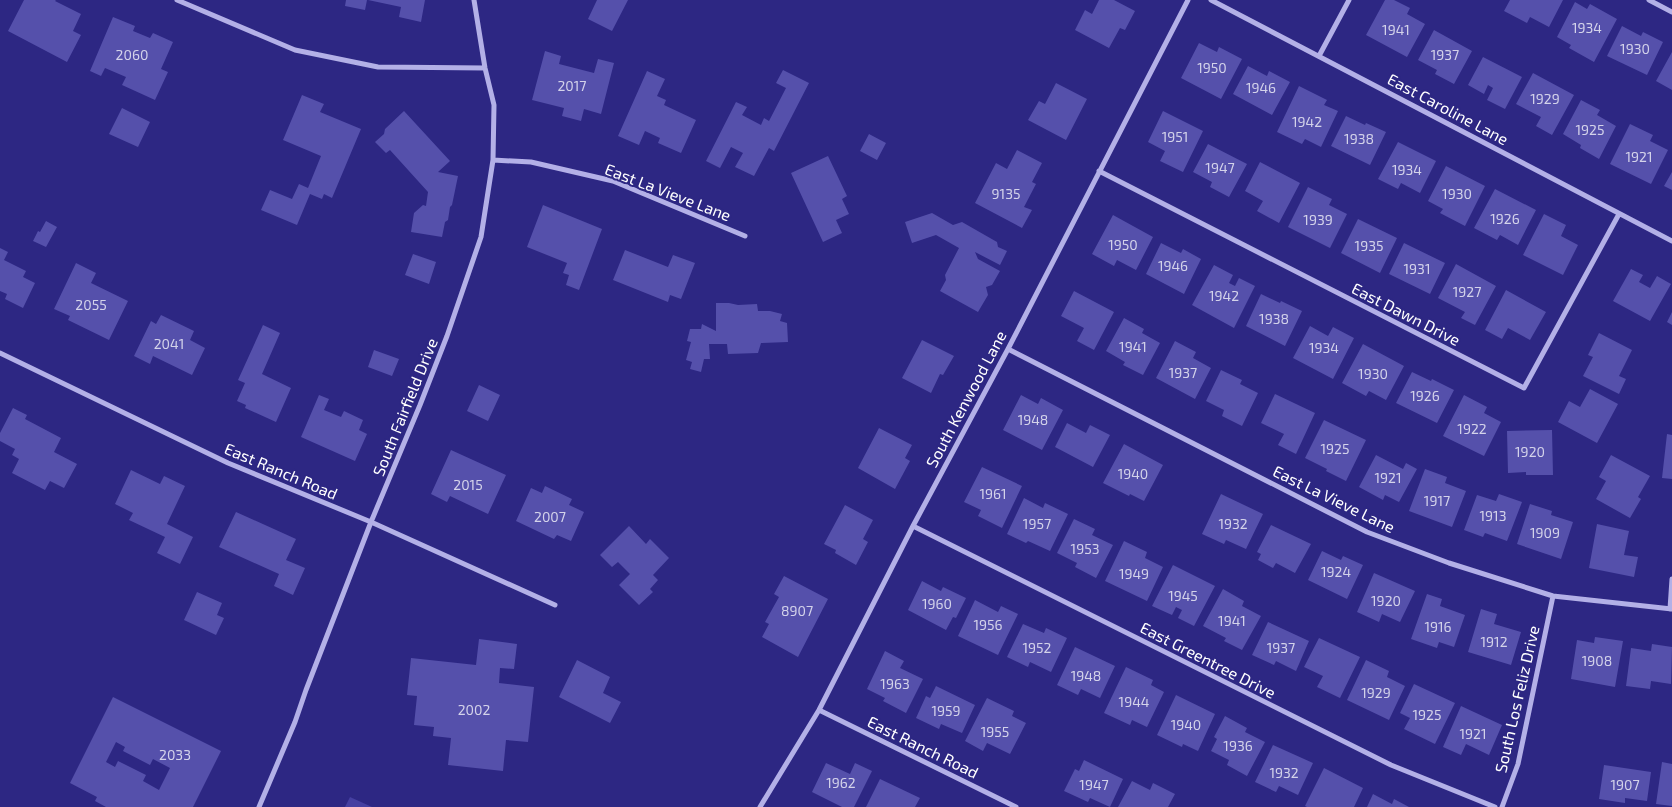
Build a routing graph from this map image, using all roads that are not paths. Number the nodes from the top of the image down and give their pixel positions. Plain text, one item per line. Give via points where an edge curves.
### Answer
1 (177, 0) edge
2 (474, 0) edge
3 (1188, 0) edge
4 (1211, 0) edge
5 (1349, 0) edge
6 (1649, 0) edge
7 (1672, 12) edge
8 (1320, 56) junction
9 (485, 68) junction
10 (493, 160) junction
11 (1098, 171) junction
12 (1619, 214) junction
13 (745, 236) dead end
14 (1672, 241) edge
15 (1008, 349) junction
16 (0, 353) edge
17 (371, 522) junction
18 (913, 526) junction
19 (1672, 579) edge
20 (1553, 596) junction
21 (555, 604) dead end
22 (1671, 609) edge
23 (819, 710) junction
24 (259, 807) edge
25 (760, 807) edge
26 (1016, 807) edge
27 (1495, 807) edge
28 (1502, 807) edge

1 - 9 street via 295,50 378,67
2 - 9 street, South Fairfield Drive
3 - 11 street, South Kenwood Lane
4 - 8 street, East Caroline Lane
5 - 8 street
6 - 7 street
8 - 12 street, East Caroline Lane
9 - 10 street, South Fairfield Drive via 494,105
10 - 13 street, East La Vieve Lane via 531,162 613,181
10 - 17 street, South Fairfield Drive via 481,237 455,316
11 - 12 street, East Dawn Drive via 1524,388
11 - 15 street, South Kenwood Lane
12 - 14 street, East Caroline Lane
15 - 18 street, South Kenwood Lane
15 - 20 street, East La Vieve Lane via 1368,532 1449,564
16 - 17 street, East Ranch Road via 228,463
17 - 21 street, East Ranch Road
17 - 24 street, South Fairfield Drive
18 - 23 street, South Kenwood Lane
18 - 27 street, East Greentree Drive via 1391,766
19 - 22 street, East La Vieve Lane
20 - 22 street, East La Vieve Lane
20 - 28 street, South Los Feliz Drive via 1518,764
23 - 25 street, South Kenwood Lane
23 - 26 street, East Ranch Road

